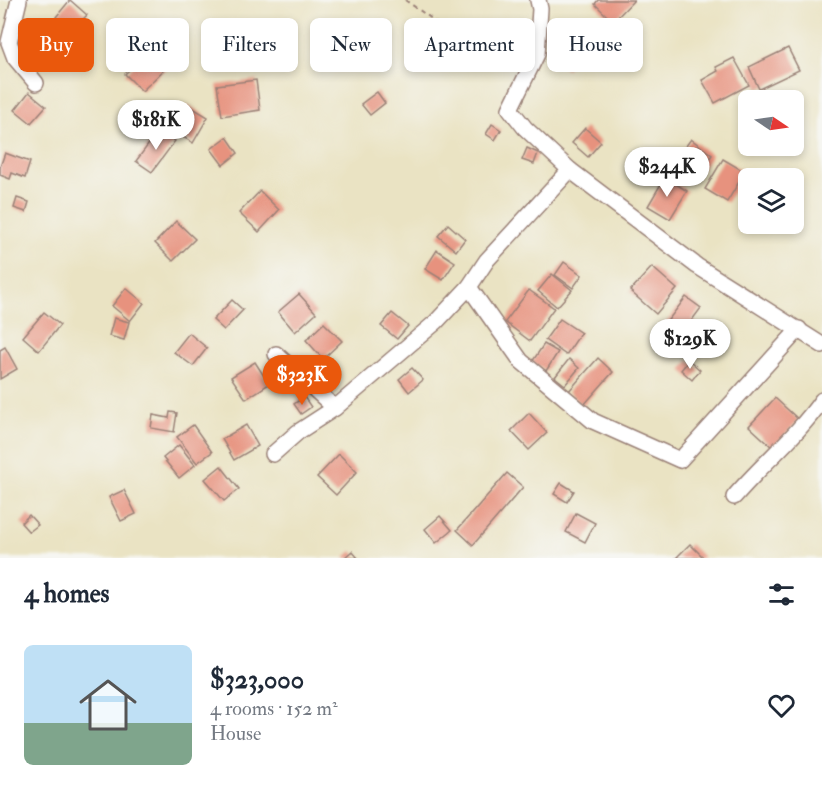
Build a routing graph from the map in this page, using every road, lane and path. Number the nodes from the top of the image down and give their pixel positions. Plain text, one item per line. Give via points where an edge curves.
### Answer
1 (19, 0) edge
2 (405, 0) edge
3 (538, 0) edge
4 (431, 18) edge
5 (36, 82) dead end
6 (570, 170) junction
7 (469, 287) junction
8 (799, 329) junction
9 (822, 345) edge
10 (276, 354) dead end
11 (822, 400) edge
12 (335, 408) junction
13 (273, 454) dead end
14 (734, 497) dead end

1 - 5 street via 9,42 15,58
2 - 4 path
3 - 6 street via 537,54 510,109
6 - 7 street via 487,260
6 - 8 street via 697,266
7 - 8 street via 521,361 593,421 680,460
7 - 12 street via 436,322
8 - 9 street
10 - 12 street
11 - 14 street
12 - 13 street

